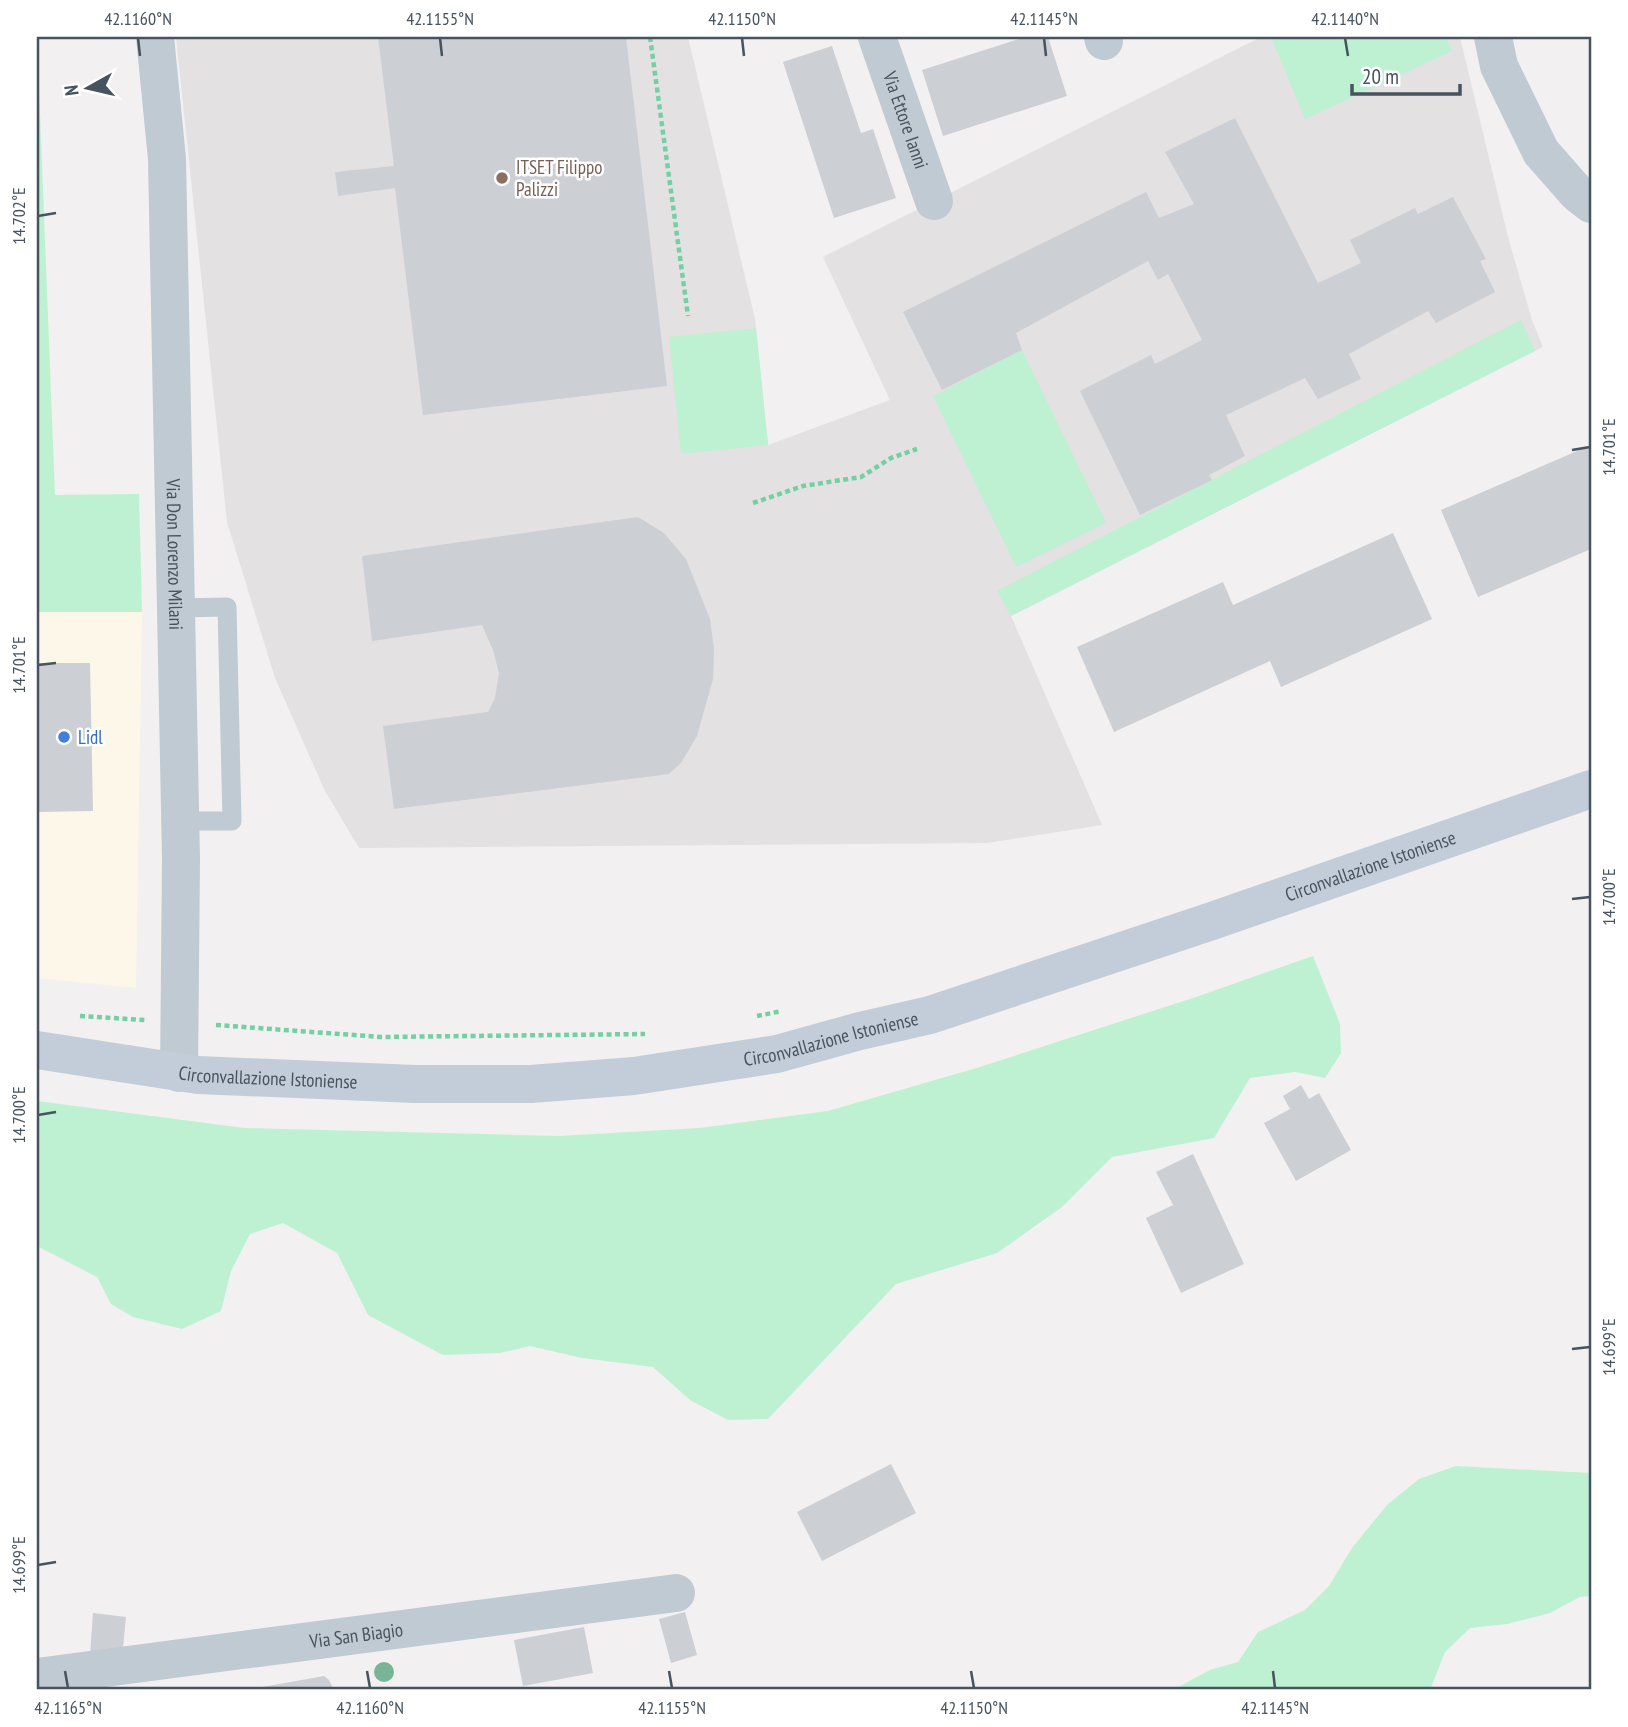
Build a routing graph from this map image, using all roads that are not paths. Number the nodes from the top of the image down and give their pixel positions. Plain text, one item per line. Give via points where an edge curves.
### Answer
1 (155, 37) edge
2 (877, 37) edge
3 (1493, 37) edge
4 (934, 201) dead end
5 (1591, 204) edge
6 (176, 608) junction
7 (1591, 789) edge
8 (180, 821) junction
9 (37, 1050) edge
10 (179, 1073) junction
11 (676, 1593) dead end
12 (37, 1677) edge

1 - 6 street, Via Don Lorenzo Milani via 167,159
2 - 4 street, Via Ettore Ianni
3 - 5 street via 1499,66 1541,152
6 - 8 street, Via Don Lorenzo Milani
6 - 8 lane via 227,607 232,821
7 - 10 main road, Circonvallazione Istoniense via 930,1015 777,1054 634,1076 531,1084 349,1083
8 - 10 street, Via Don Lorenzo Milani
9 - 10 main road, Circonvallazione Istoniense
11 - 12 street, Via San Biagio

